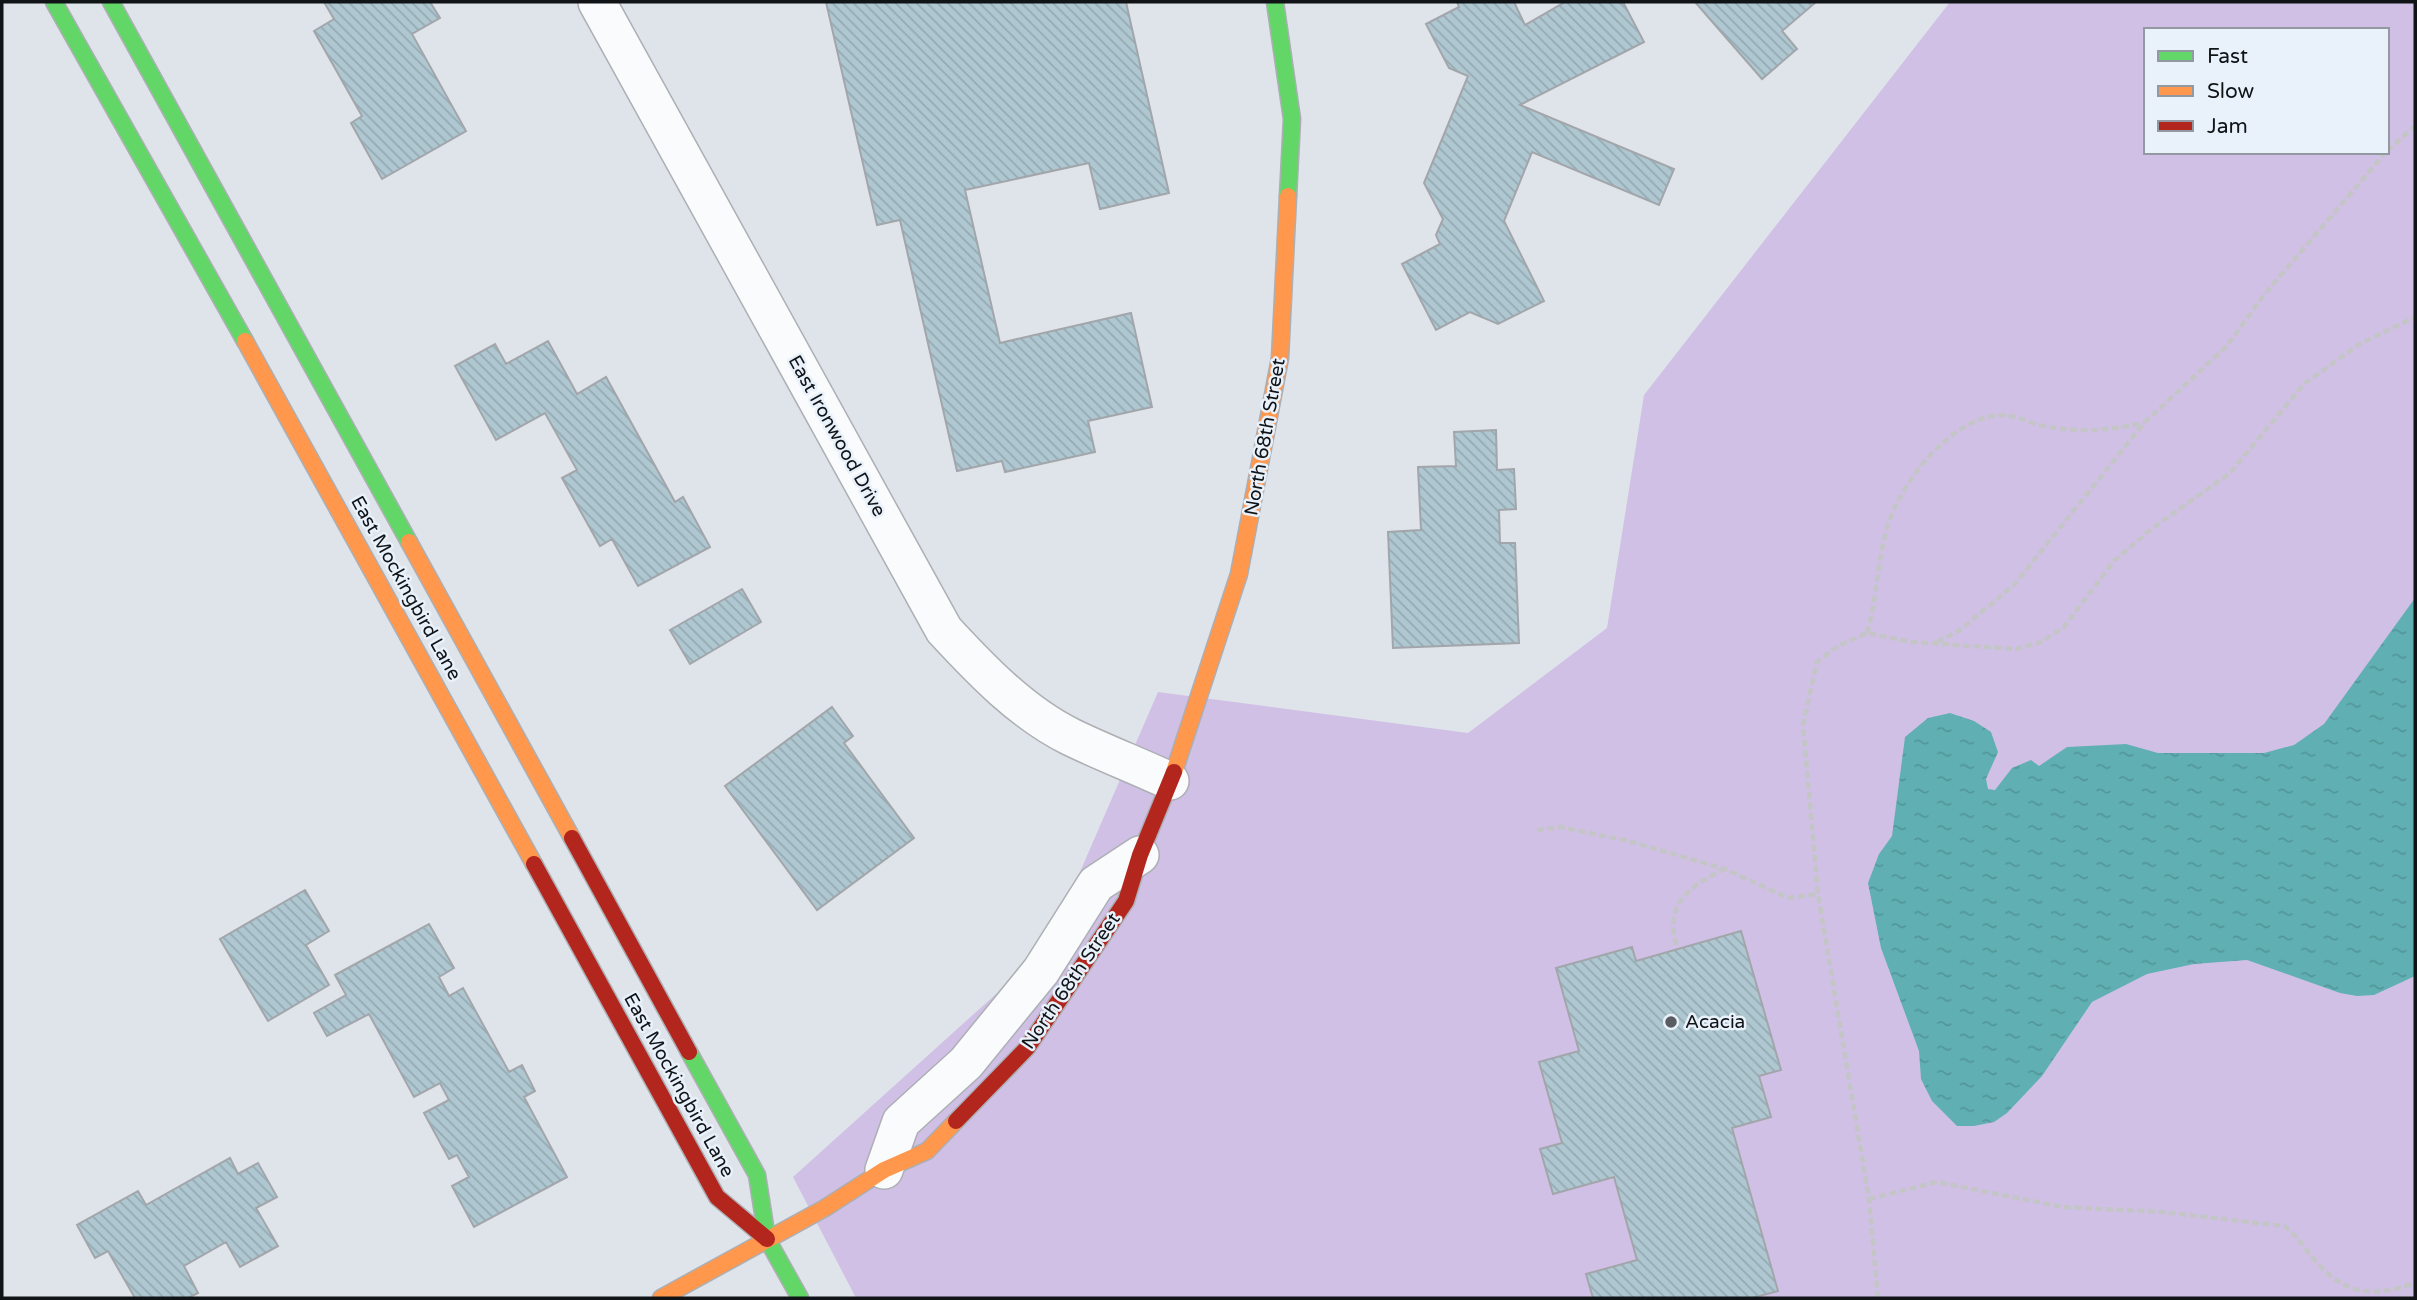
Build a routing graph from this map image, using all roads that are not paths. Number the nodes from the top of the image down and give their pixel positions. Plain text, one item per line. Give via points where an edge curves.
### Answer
1 (54, 2) edge
2 (111, 2) edge
3 (597, 2) edge
4 (1275, 2) edge
5 (1170, 781) junction
6 (1140, 855) joint
7 (884, 1170) joint
8 (767, 1239) junction
9 (661, 1298) edge
10 (800, 1298) edge

1 - 8 street, East Mockingbird Lane via 717,1197
2 - 8 street, East Mockingbird Lane via 757,1175
3 - 5 street, East Ironwood Drive via 944,630 985,674 1034,713 1070,736
4 - 5 street, North 68th Street via 1292,119 1280,358 1239,574
5 - 6 street, North 68th Street
6 - 7 street, North 68th Street via 1096,884 1041,971 967,1063 901,1122
7 - 8 street, North 68th Street
8 - 9 street, North 68th Street
8 - 10 street

